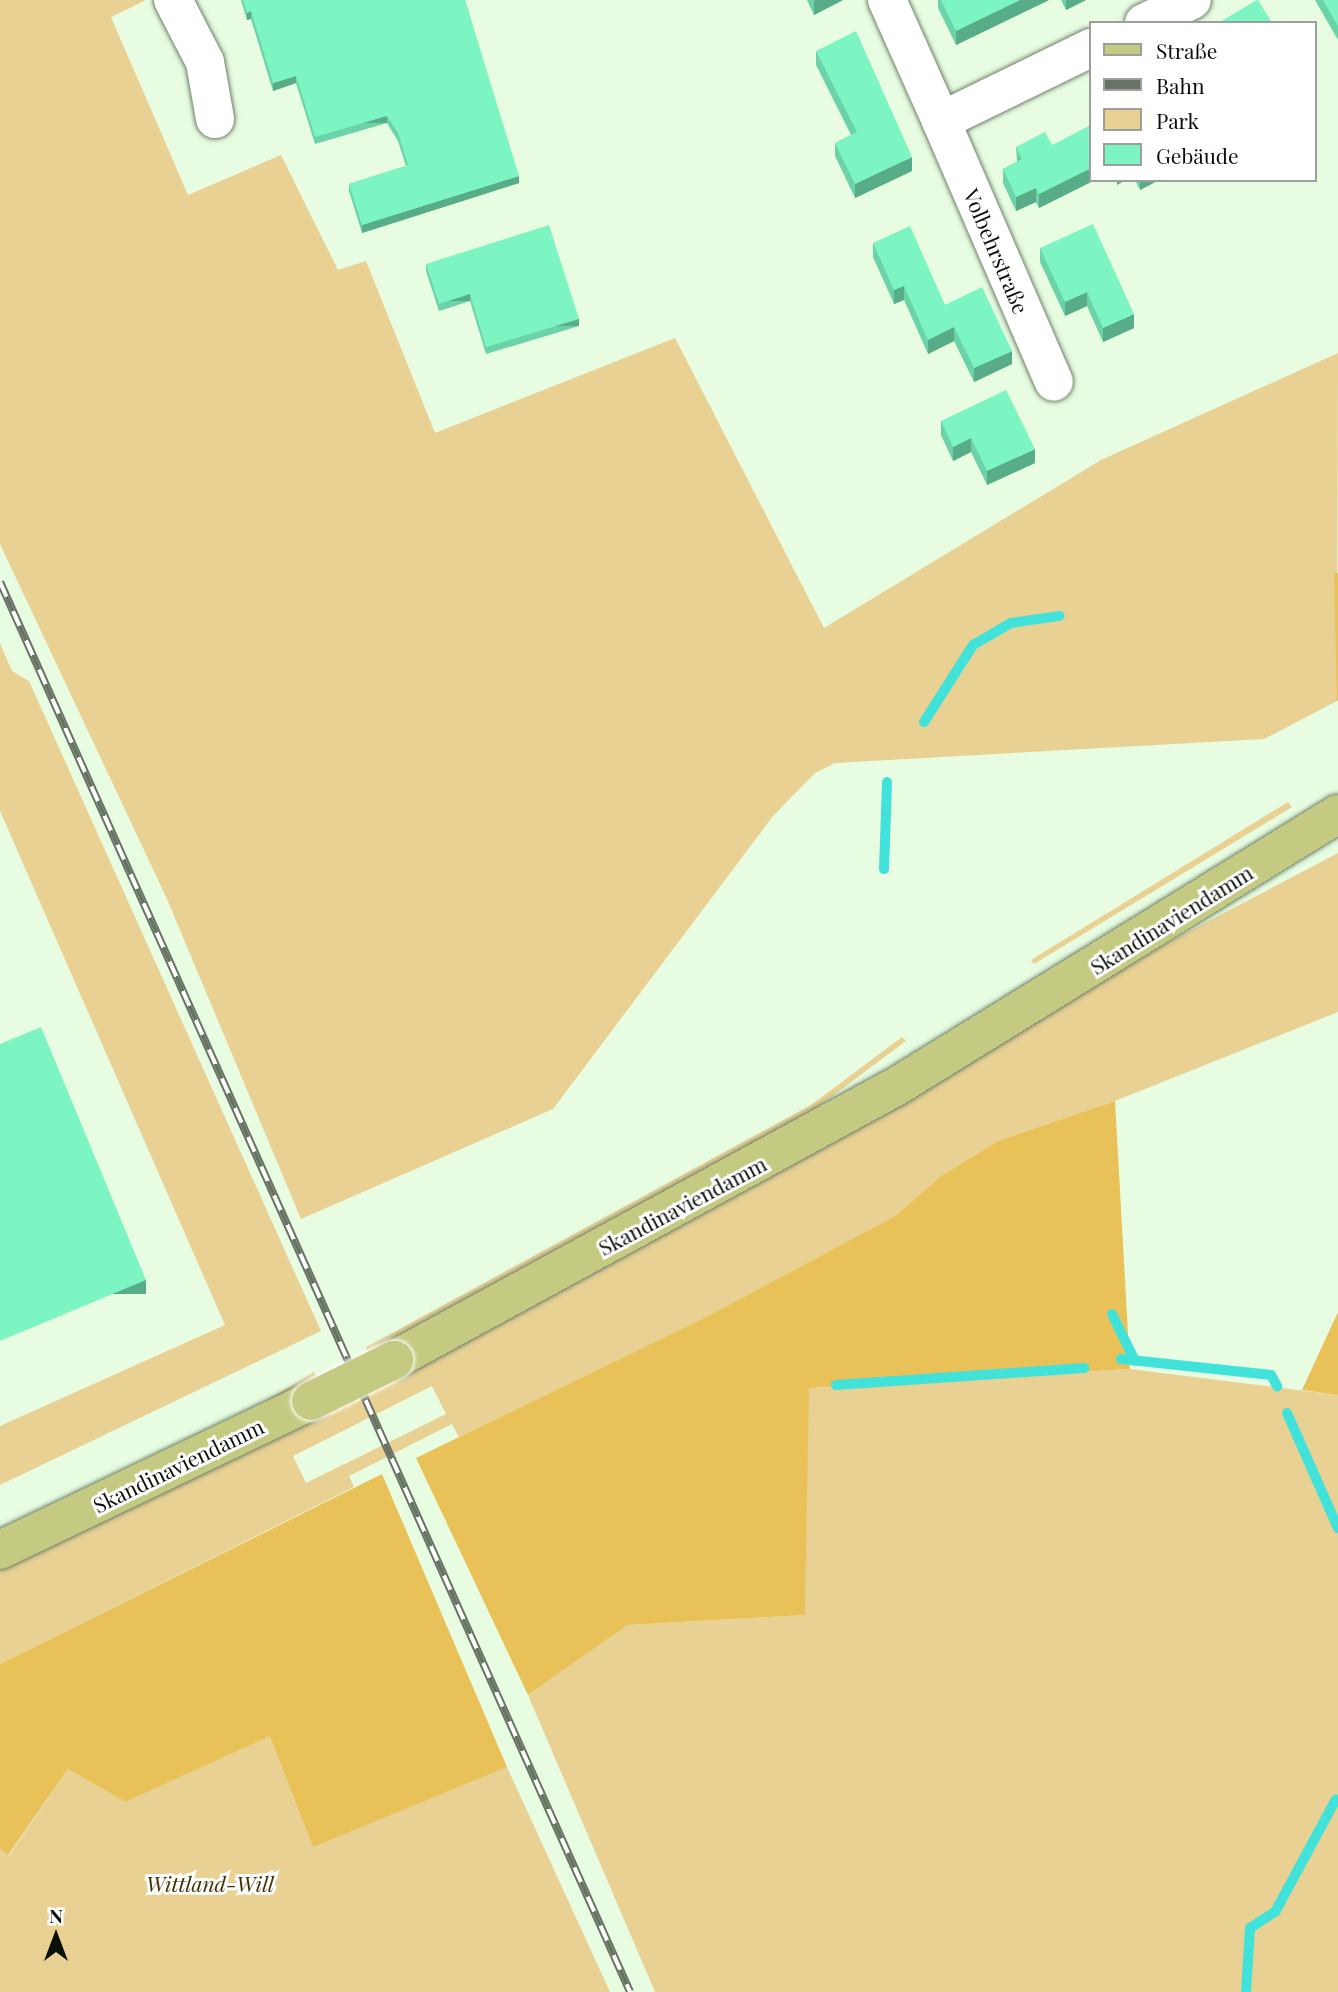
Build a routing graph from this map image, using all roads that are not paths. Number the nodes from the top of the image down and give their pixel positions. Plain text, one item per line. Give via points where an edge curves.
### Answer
1 (173, 0) edge
2 (887, 0) edge
3 (1192, 0) edge
4 (1148, 21) edge
5 (1090, 48) edge
6 (215, 118) dead end
7 (941, 121) junction
8 (1054, 382) dead end
9 (1338, 814) edge
10 (0, 1550) edge

1 - 6 street via 205,62
2 - 7 street, Volbehrstraße
3 - 4 street
5 - 7 street
7 - 8 street, Volbehrstraße
9 - 10 main road, Skandinaviendamm, bridge via 897,1086 394,1360

